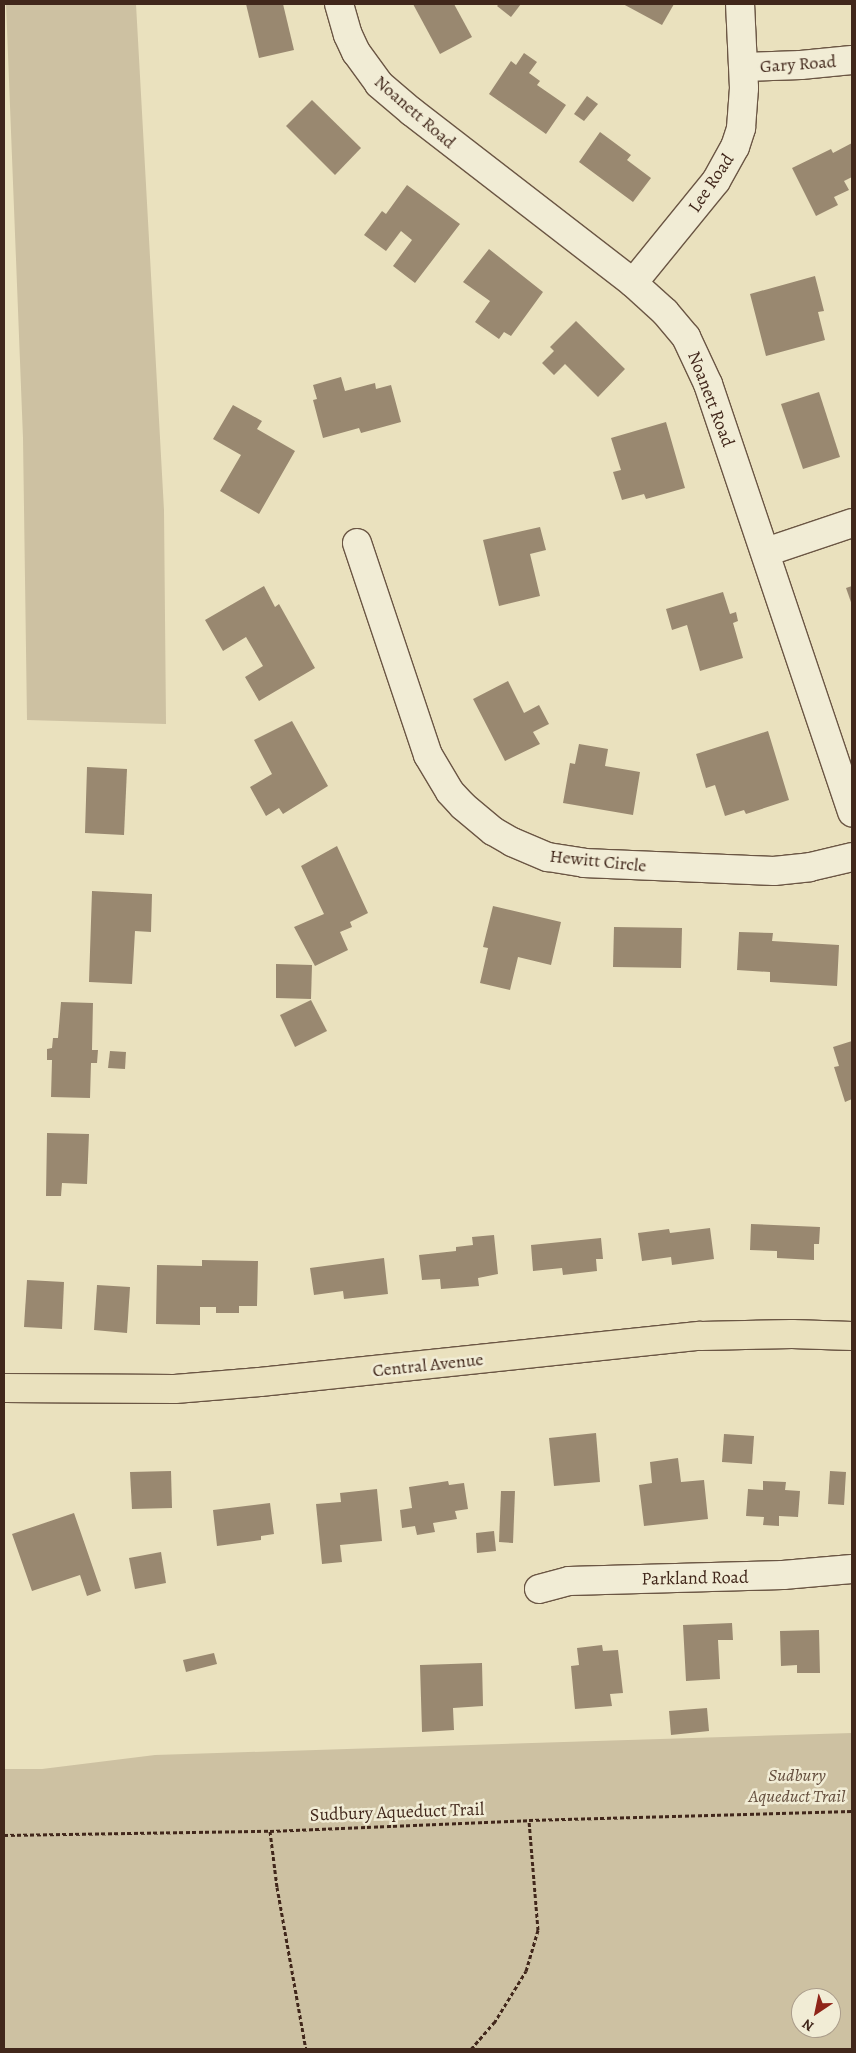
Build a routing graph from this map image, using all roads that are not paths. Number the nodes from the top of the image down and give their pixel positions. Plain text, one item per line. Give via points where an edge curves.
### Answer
1 (339, 4) edge
2 (740, 4) edge
3 (852, 60) edge
4 (744, 67) junction
5 (632, 283) junction
6 (852, 523) edge
7 (357, 543) dead end
8 (766, 552) junction
9 (852, 812) edge
10 (852, 857) edge
11 (852, 1336) edge
12 (4, 1388) edge
13 (852, 1569) edge
14 (539, 1589) dead end

1 - 5 street, Noanett Road via 356,52 379,84
2 - 4 street, Lee Road
3 - 4 street, Gary Road
4 - 5 street, Lee Road via 741,128 727,164
5 - 8 street, Noanett Road via 676,325 702,368
6 - 8 street
7 - 10 street, Hewitt Circle via 428,755 450,792 493,830 548,857 584,863 774,871
8 - 9 street, Noanett Road
11 - 12 main road, Central Avenue via 701,1336 183,1388
13 - 14 street, Parkland Road via 783,1575 569,1581

